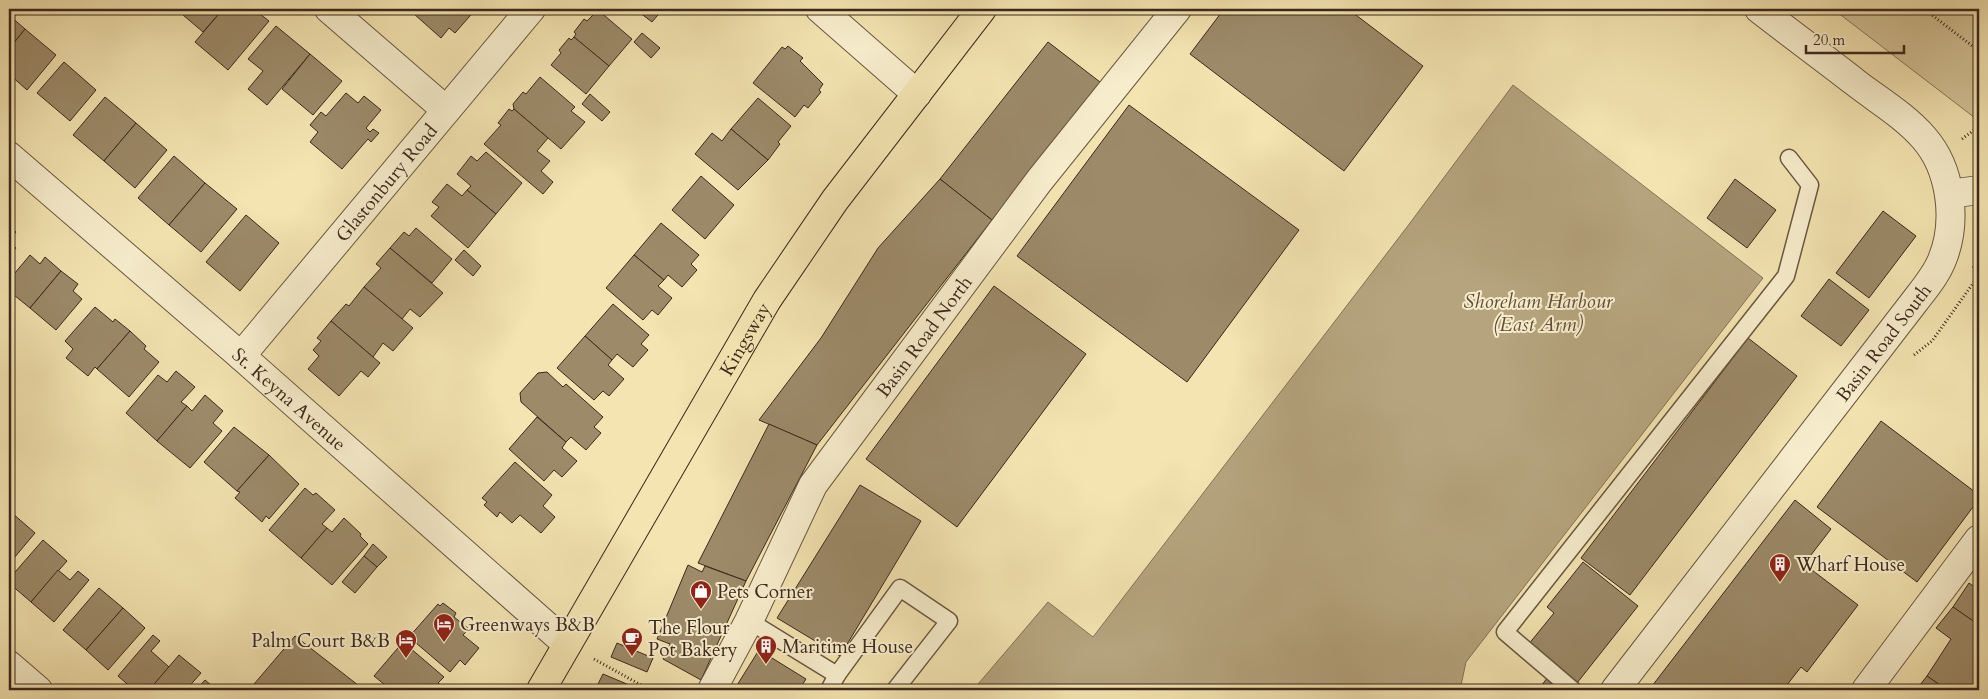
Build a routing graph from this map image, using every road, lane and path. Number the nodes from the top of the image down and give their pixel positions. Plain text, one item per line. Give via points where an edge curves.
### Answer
1 (330, 9) edge
2 (532, 9) edge
3 (820, 9) edge
4 (982, 9) edge
5 (1177, 9) edge
6 (1759, 9) edge
7 (1924, 9) edge
8 (1979, 51) edge
9 (917, 94) junction
10 (446, 110) junction
11 (1974, 130) dead end
12 (1979, 134) edge
13 (9, 156) edge
14 (1789, 158) dead end
15 (1979, 190) edge
16 (1949, 194) junction
17 (241, 356) junction
18 (1979, 539) edge
19 (749, 621) junction
20 (567, 644) junction
21 (9, 665) edge
22 (837, 675) junction
23 (38, 690) edge
24 (541, 690) edge
25 (650, 690) edge
26 (712, 690) edge
27 (829, 690) edge
28 (894, 690) edge
29 (1573, 690) edge
30 (1615, 690) edge
31 (1866, 690) edge

1 - 10 street
2 - 10 street, Glastonbury Road
3 - 9 street
4 - 9 main road, Kingsway
5 - 19 street, Basin Road North via 1039,181 813,486
6 - 16 street, Basin Road South via 1923,137 1944,173
7 - 8 path
9 - 20 main road, Kingsway via 835,200 766,300
10 - 17 street, Glastonbury Road
11 - 12 path
13 - 17 street, St. Keyna Avenue
14 - 29 lane via 1810,185 1786,276 1505,632
15 - 16 street
16 - 30 street, Basin Road South via 1950,228 1946,252 1936,272
17 - 20 street, St. Keyna Avenue
18 - 31 street
19 - 22 lane
19 - 26 street, Basin Road North
20 - 24 main road, Kingsway
20 - 25 path
21 - 23 street
22 - 27 lane
22 - 28 lane via 900,588 949,620

